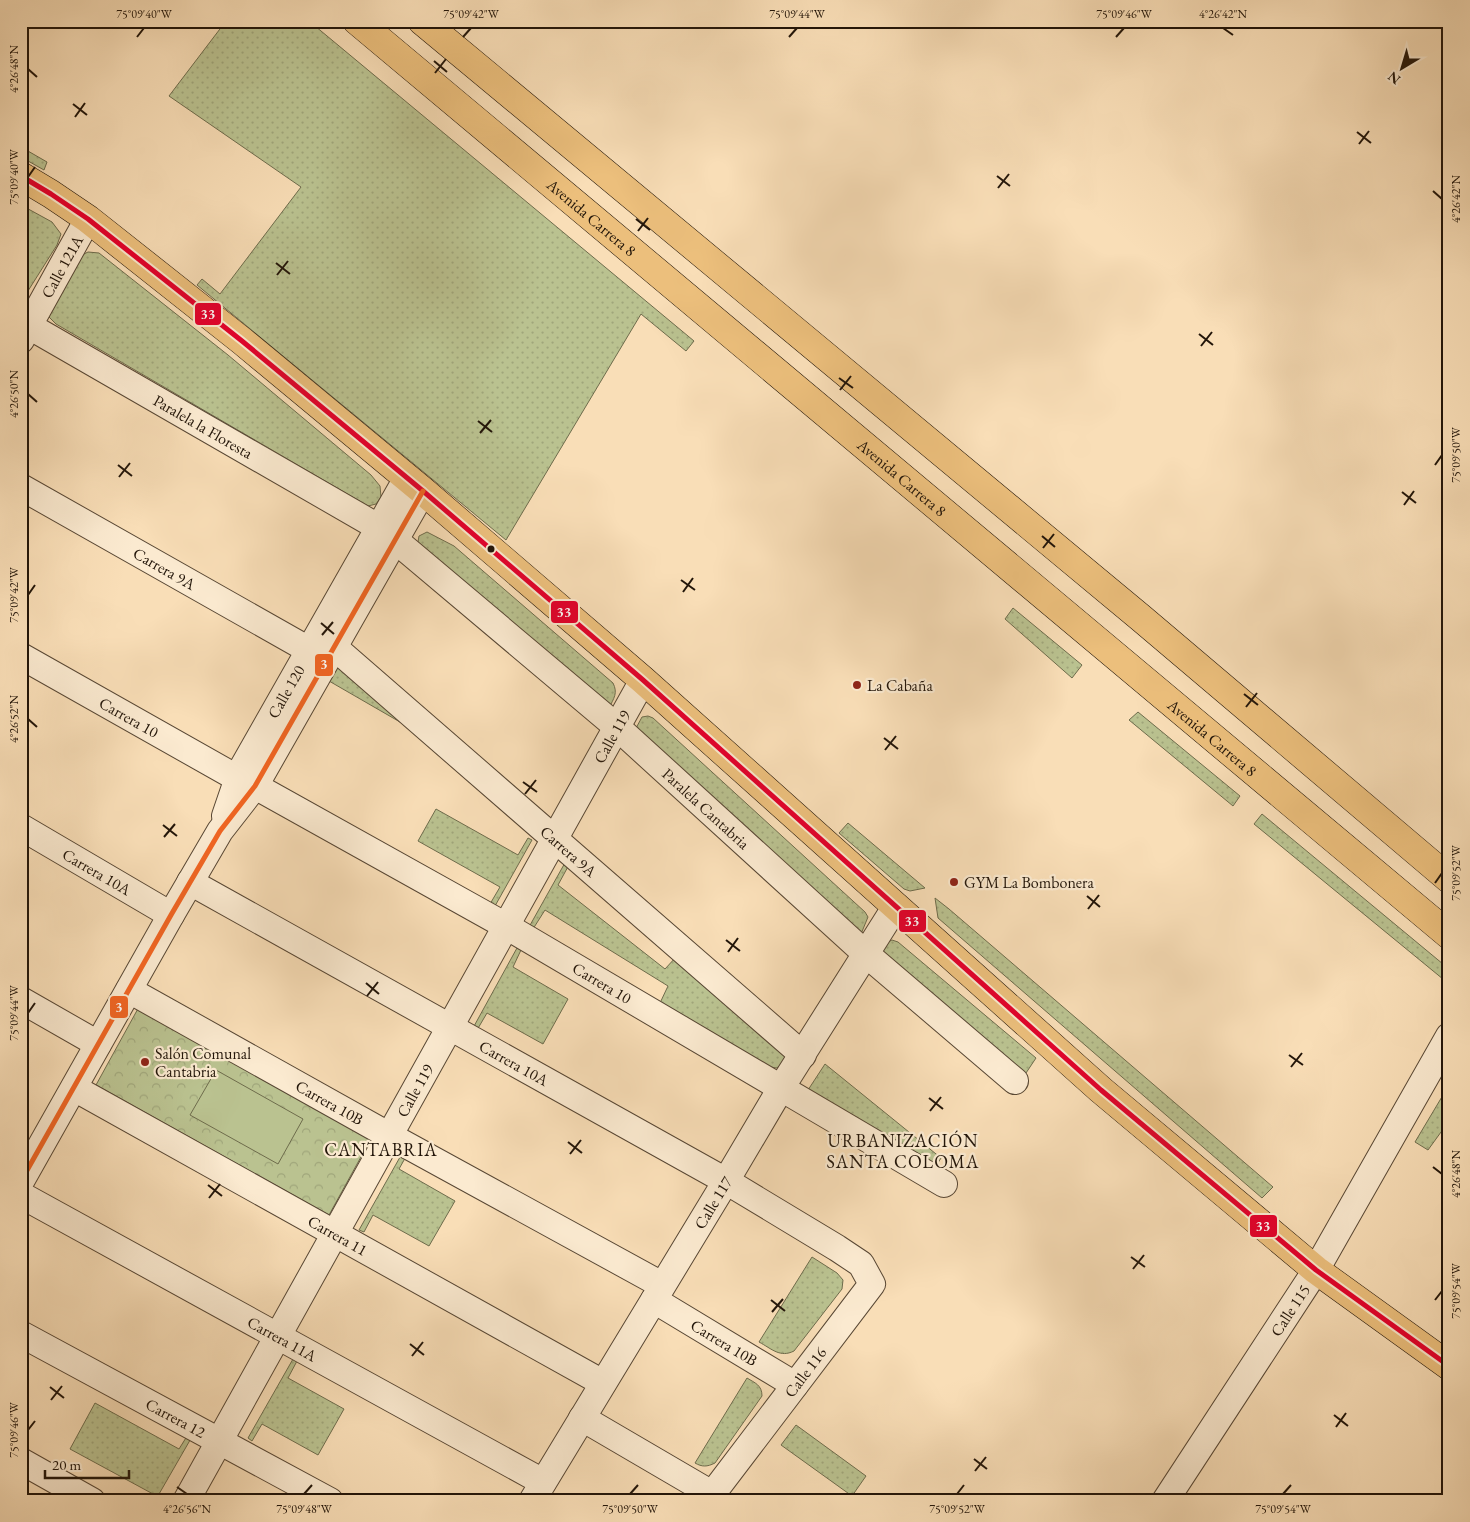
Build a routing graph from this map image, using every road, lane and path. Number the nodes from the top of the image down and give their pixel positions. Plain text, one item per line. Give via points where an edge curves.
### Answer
1 (357, 21) edge
2 (422, 21) edge
3 (21, 176) edge
4 (88, 219) junction
5 (25, 333) edge
6 (415, 484) junction
7 (21, 487) edge
8 (387, 534) junction
9 (334, 647) junction
10 (308, 650) junction
11 (21, 656) edge
12 (644, 680) junction
13 (617, 727) junction
14 (246, 782) junction
15 (24, 836) edge
16 (555, 840) junction
17 (1449, 879) edge
18 (190, 882) junction
19 (896, 906) junction
20 (171, 915) junction
21 (506, 926) junction
22 (1449, 935) edge
23 (866, 954) junction
24 (129, 990) junction
25 (21, 1000) edge
26 (451, 1027) junction
27 (1449, 1036) edge
28 (98, 1044) junction
29 (803, 1055) junction
30 (1015, 1081) dead end
31 (74, 1088) junction
32 (781, 1088) junction
33 (390, 1136) junction
34 (23, 1172) edge
35 (726, 1181) junction
36 (944, 1184) dead end
37 (21, 1196) edge
38 (336, 1234) junction
39 (837, 1248) joint
40 (1316, 1270) junction
41 (658, 1293) junction
42 (21, 1334) edge
43 (278, 1336) junction
44 (1449, 1366) edge
45 (603, 1383) junction
46 (795, 1385) junction
47 (582, 1418) junction
48 (219, 1441) junction
49 (21, 1462) edge
50 (537, 1491) edge
51 (710, 1497) edge
52 (92, 1501) edge
53 (186, 1501) edge
54 (330, 1501) edge
55 (1165, 1501) edge

1 - 22 main road, Avenida Carrera 8
2 - 17 main road via 1128,606
3 - 4 main road
4 - 5 street, Calle 121A
4 - 6 main road
5 - 8 street, Paralela la Floresta
6 - 8 street, Calle 120
6 - 12 main road
7 - 10 street, Carrera 9A
8 - 9 street, Calle 120
8 - 10 street, Calle 120
8 - 13 street, Paralela Cantabria
9 - 14 street, Calle 120
9 - 16 street, Carrera 9A
10 - 14 street, Calle 120
11 - 14 street, Carrera 10
12 - 13 street, Calle 119
12 - 19 main road
13 - 16 street, Calle 119
13 - 23 street, Paralela Cantabria
14 - 18 street, Calle 120
14 - 21 street, Carrera 10
15 - 20 street, Carrera 10A
16 - 21 street, Calle 119
16 - 29 street, Carrera 9A
18 - 20 street, Calle 120
18 - 26 street, Carrera 10A
19 - 23 street, Calle 117
19 - 40 main road via 1101,1090
20 - 24 street, Calle 120
21 - 26 street, Calle 119
21 - 32 street, Carrera 10
23 - 29 street, Calle 117
23 - 30 street, Paralela Cantabria
24 - 28 street, Calle 120
24 - 33 street, Carrera 10B
25 - 28 street
26 - 33 street, Calle 119
26 - 35 street, Carrera 10A
27 - 40 street, Calle 115
28 - 31 street, Calle 120
29 - 32 street, Calle 117
31 - 34 street, Calle 120
31 - 38 street, Carrera 11
32 - 35 street, Calle 117
32 - 36 street, Carrera 10
33 - 38 street, Calle 119
33 - 41 street, Carrera 10B
35 - 39 street, Carrera 10A
35 - 41 street, Calle 117
37 - 43 street, Carrera 11A
38 - 43 street, Calle 119
38 - 45 street, Carrera 11
39 - 46 street, Calle 116 via 860,1264 872,1284
40 - 44 main road
40 - 55 street, Calle 115
41 - 45 street, Calle 117
41 - 46 street, Carrera 10B
42 - 48 street, Carrera 12
43 - 48 street, Calle 119
43 - 50 street, Carrera 11A
45 - 47 street, Calle 117
46 - 51 street, Calle 116
47 - 50 street, Calle 117
47 - 51 street
48 - 53 street, Calle 119
48 - 54 street, Carrera 12
49 - 52 street

